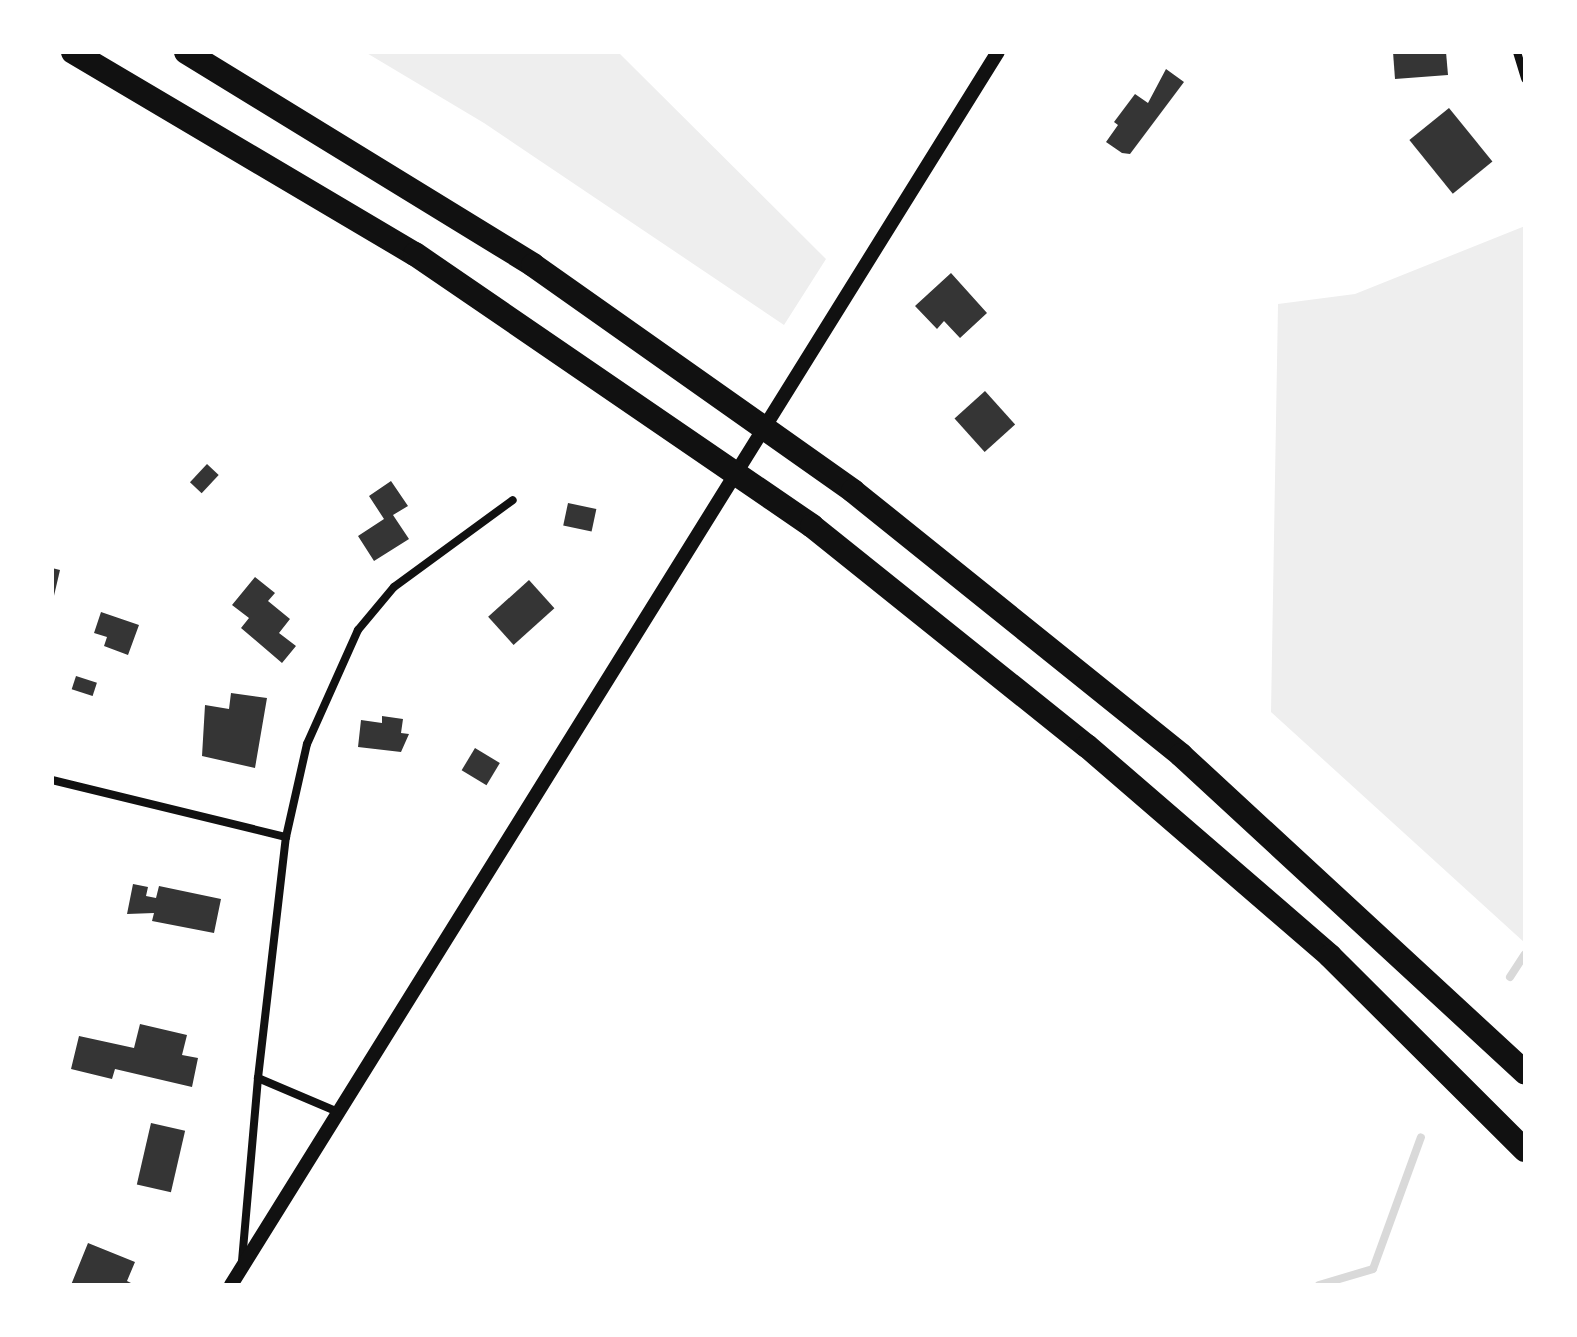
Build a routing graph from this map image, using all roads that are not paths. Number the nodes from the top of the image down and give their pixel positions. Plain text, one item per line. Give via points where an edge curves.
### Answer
1 (73, 52) edge
2 (186, 52) edge
3 (998, 52) edge
4 (1517, 52) edge
5 (1525, 79) edge
6 (513, 500) dead end
7 (52, 780) edge
8 (286, 837) junction
9 (1525, 1072) edge
10 (258, 1078) junction
11 (338, 1112) junction
12 (1525, 1150) edge
13 (242, 1267) junction
14 (231, 1285) edge

1 - 12 highway via 415,254 812,526 1087,746 1330,956
2 - 9 highway via 533,265 853,491 1181,755
3 - 11 street
4 - 5 street
6 - 8 street via 421,562 358,630 307,744
7 - 8 street
8 - 10 street
10 - 11 street
10 - 13 street
11 - 13 street
13 - 14 street

